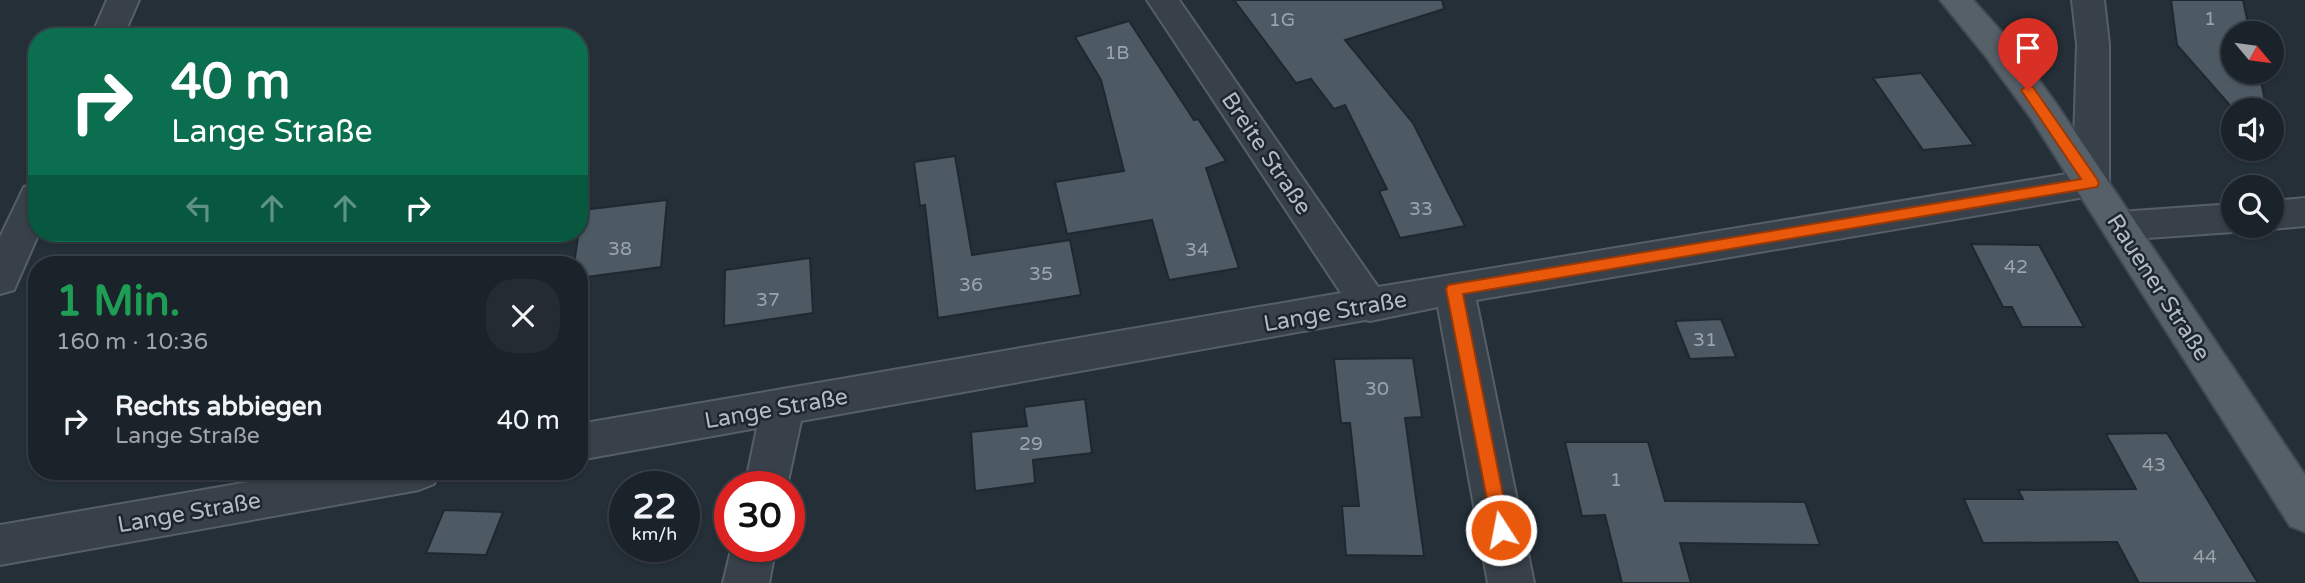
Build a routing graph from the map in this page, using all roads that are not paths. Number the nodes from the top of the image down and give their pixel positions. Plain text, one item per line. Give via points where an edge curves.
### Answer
1 (123, 0) edge
2 (1163, 0) edge
3 (1956, 0) edge
4 (2088, 0) edge
5 (111, 28) edge
6 (2091, 183) junction
7 (2305, 212) edge
8 (2284, 214) edge
9 (28, 216) edge
10 (2221, 219) edge
11 (2119, 226) junction
12 (0, 279) edge
13 (1454, 289) junction
14 (1370, 306) junction
15 (783, 406) junction
16 (588, 440) edge
17 (769, 471) edge
18 (368, 480) edge
19 (2305, 512) edge
20 (0, 545) edge
21 (751, 562) edge
22 (746, 583) edge
23 (1511, 583) edge

1 - 5 street
2 - 14 street, Breite Straße
3 - 6 main road, Rauener Straße via 2014,70
4 - 6 street via 2093,44
6 - 11 main road, Rauener Straße
6 - 13 street, Lange Straße
7 - 8 street
9 - 12 street
10 - 11 street
11 - 19 main road, Rauener Straße
13 - 14 street, Lange Straße
13 - 23 street
14 - 15 street, Lange Straße
15 - 16 street, Lange Straße
15 - 17 street
18 - 20 street, Lange Straße
21 - 22 street

